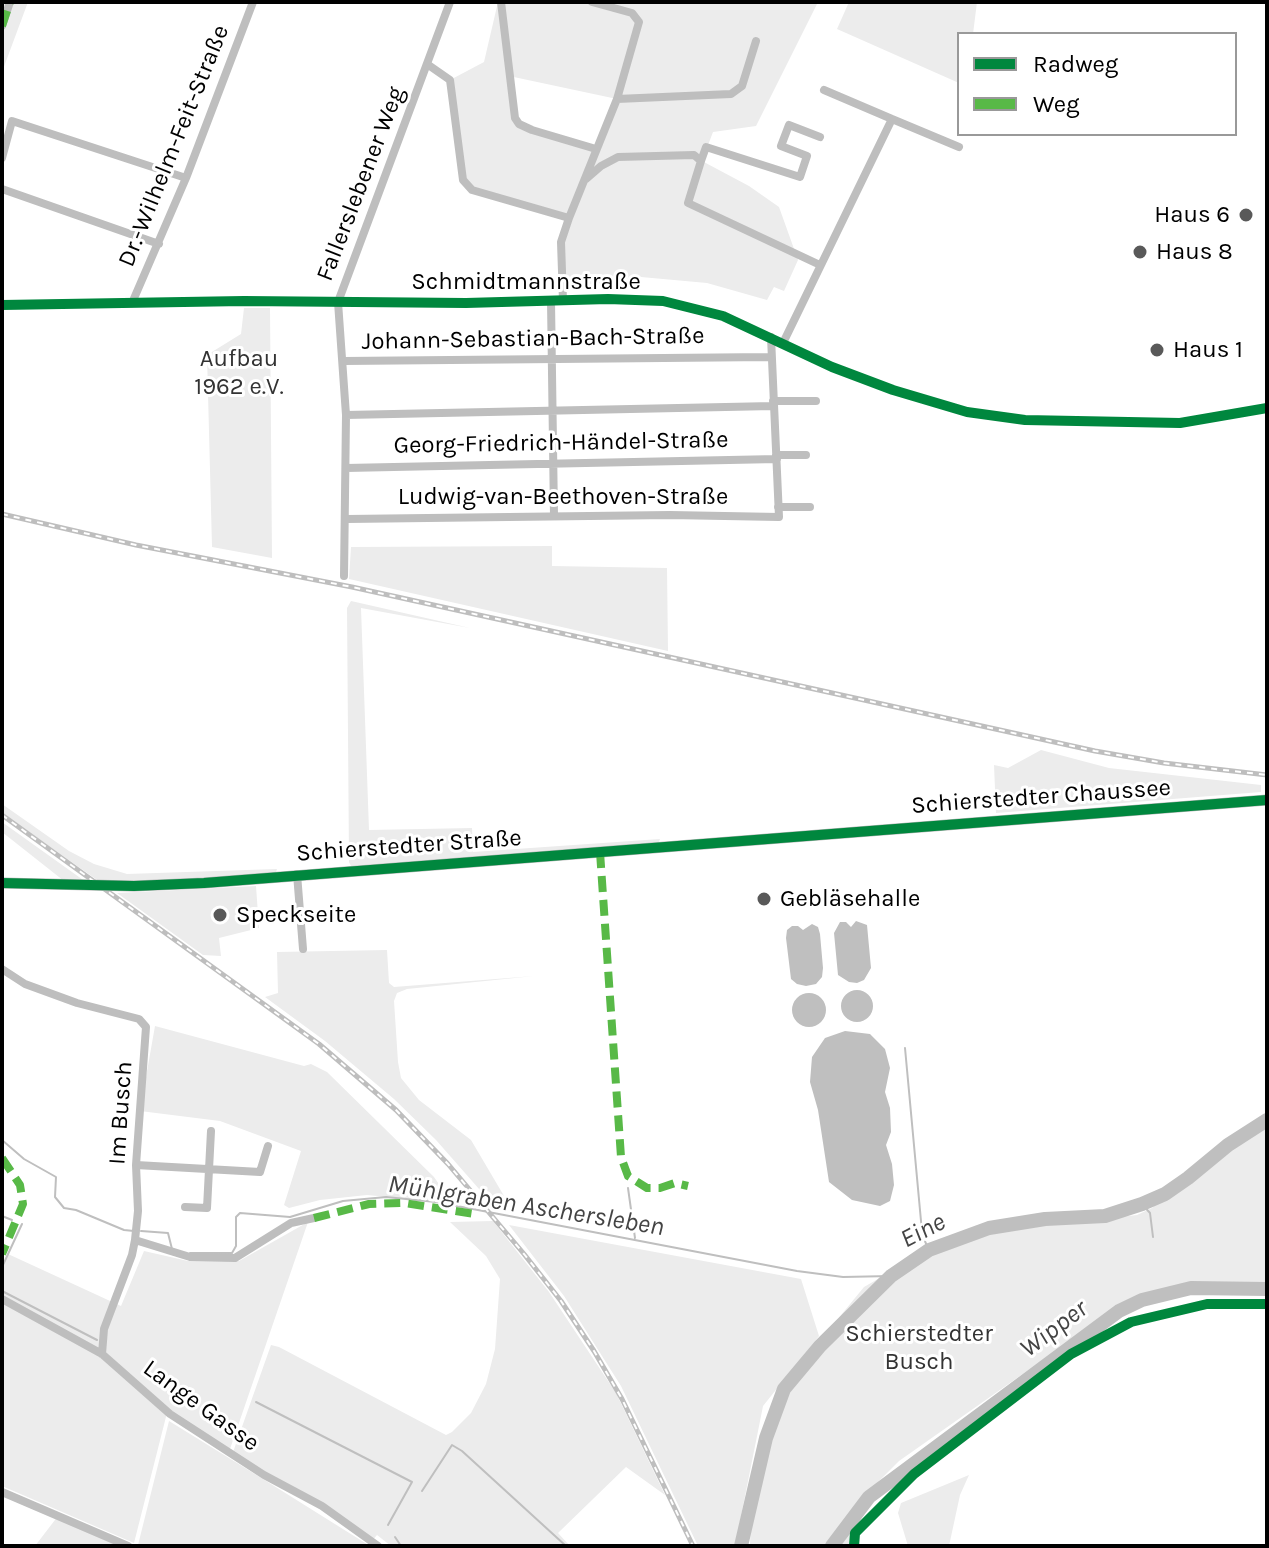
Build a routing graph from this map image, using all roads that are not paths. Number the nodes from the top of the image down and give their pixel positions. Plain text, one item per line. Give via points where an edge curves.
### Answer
1 (10, 2) edge
2 (253, 2) edge
3 (450, 2) edge
4 (501, 2) edge
5 (594, 3) edge
6 (2, 26) edge
7 (756, 41) dead end
8 (427, 64) junction
9 (824, 90) dead end
10 (617, 99) junction
11 (892, 119) junction
12 (820, 137) dead end
13 (959, 147) dead end
14 (596, 149) junction
15 (2, 158) edge
16 (701, 161) junction
17 (186, 178) junction
18 (583, 182) junction
19 (2, 189) edge
20 (569, 218) junction
21 (159, 244) junction
22 (820, 265) junction
23 (551, 301) junction
24 (563, 301) junction
25 (338, 302) junction
26 (132, 303) junction
27 (2, 305) edge
28 (771, 337) junction
29 (783, 343) junction
30 (770, 357) junction
31 (551, 358) junction
32 (344, 361) junction
33 (816, 401) dead end
34 (773, 404) junction
35 (1267, 408) edge
36 (553, 412) junction
37 (346, 415) junction
38 (806, 455) dead end
39 (776, 457) junction
40 (553, 463) junction
41 (346, 468) junction
42 (810, 507) dead end
43 (779, 512) junction
44 (554, 516) junction
45 (347, 519) junction
46 (344, 576) dead end
47 (1267, 800) edge
48 (818, 834) joint
49 (297, 874) junction
50 (2, 883) edge
51 (303, 949) dead end
52 (2, 969) edge
53 (211, 1131) dead end
54 (268, 1146) dead end
55 (136, 1165) junction
56 (209, 1170) junction
57 (185, 1207) dead end
58 (314, 1218) dead end
59 (135, 1235) junction
60 (2, 1299) edge
61 (102, 1354) junction
62 (2, 1492) edge
63 (128, 1546) edge
64 (378, 1546) edge

1 - 6 street
2 - 17 street, Dr.-Wilhelm-Feit-Straße
3 - 8 street, Fallerslebener Weg
4 - 14 street via 515,118 532,130
5 - 10 street via 632,13 639,22
7 - 10 street via 742,86 731,94
8 - 20 street via 450,80 463,180 472,190
8 - 25 street, Fallerslebener Weg
9 - 11 street
10 - 14 street
11 - 13 street
11 - 22 street
12 - 16 street via 789,125 781,146 807,156 800,177 706,147
14 - 18 street
15 - 17 street via 12,121
16 - 18 street via 694,155 618,157
16 - 22 street via 688,203
17 - 21 street, Dr.-Wilhelm-Feit-Straße
18 - 20 street
19 - 21 street
20 - 24 street via 561,242
21 - 26 street, Dr.-Wilhelm-Feit-Straße
22 - 29 street
23 - 24 street, Schmidtmannstraße
23 - 25 street, Schmidtmannstraße
23 - 31 street
24 - 28 street, Schmidtmannstraße via 663,301 723,316
25 - 26 street, Schmidtmannstraße
25 - 32 street, Fallerslebener Weg
26 - 27 street, Schmidtmannstraße
28 - 29 street, Schmidtmannstraße
28 - 30 street
29 - 35 street, Schmidtmannstraße via 893,390 967,412 1025,420 1180,423
30 - 31 street, Johann-Sebastian-Bach-Straße
30 - 34 street
31 - 32 street, Johann-Sebastian-Bach-Straße
31 - 36 street
32 - 37 street, Fallerslebener Weg
33 - 34 street
34 - 36 street
34 - 39 street
36 - 37 street
36 - 40 street
37 - 41 street, Fallerslebener Weg
38 - 39 street, Georg-Friedrich-Händel-Straße
39 - 40 street, Georg-Friedrich-Händel-Straße
39 - 43 street
40 - 41 street, Georg-Friedrich-Händel-Straße
40 - 44 street
41 - 45 street, Fallerslebener Weg
42 - 43 street, Ludwig-van-Beethoven-Straße
43 - 44 street, Ludwig-van-Beethoven-Straße
44 - 45 street, Ludwig-van-Beethoven-Straße
45 - 46 street, Fallerslebener Weg
47 - 48 street, Schierstedter Chaussee
48 - 49 street, Schierstedter Straße
49 - 50 street, Schierstedter Straße via 134,886
49 - 51 street, Schierstedter Straße
52 - 55 street, Im Busch via 25,984 139,1019 146,1027
53 - 56 street
54 - 56 street via 260,1172
55 - 56 street
55 - 59 street, Im Busch
56 - 57 street via 207,1208
58 - 59 street via 291,1223 235,1258 190,1257
59 - 61 street, Im Busch via 104,1329
60 - 61 street, Lange Gasse
61 - 64 street, Lange Gasse via 170,1414
62 - 63 street

